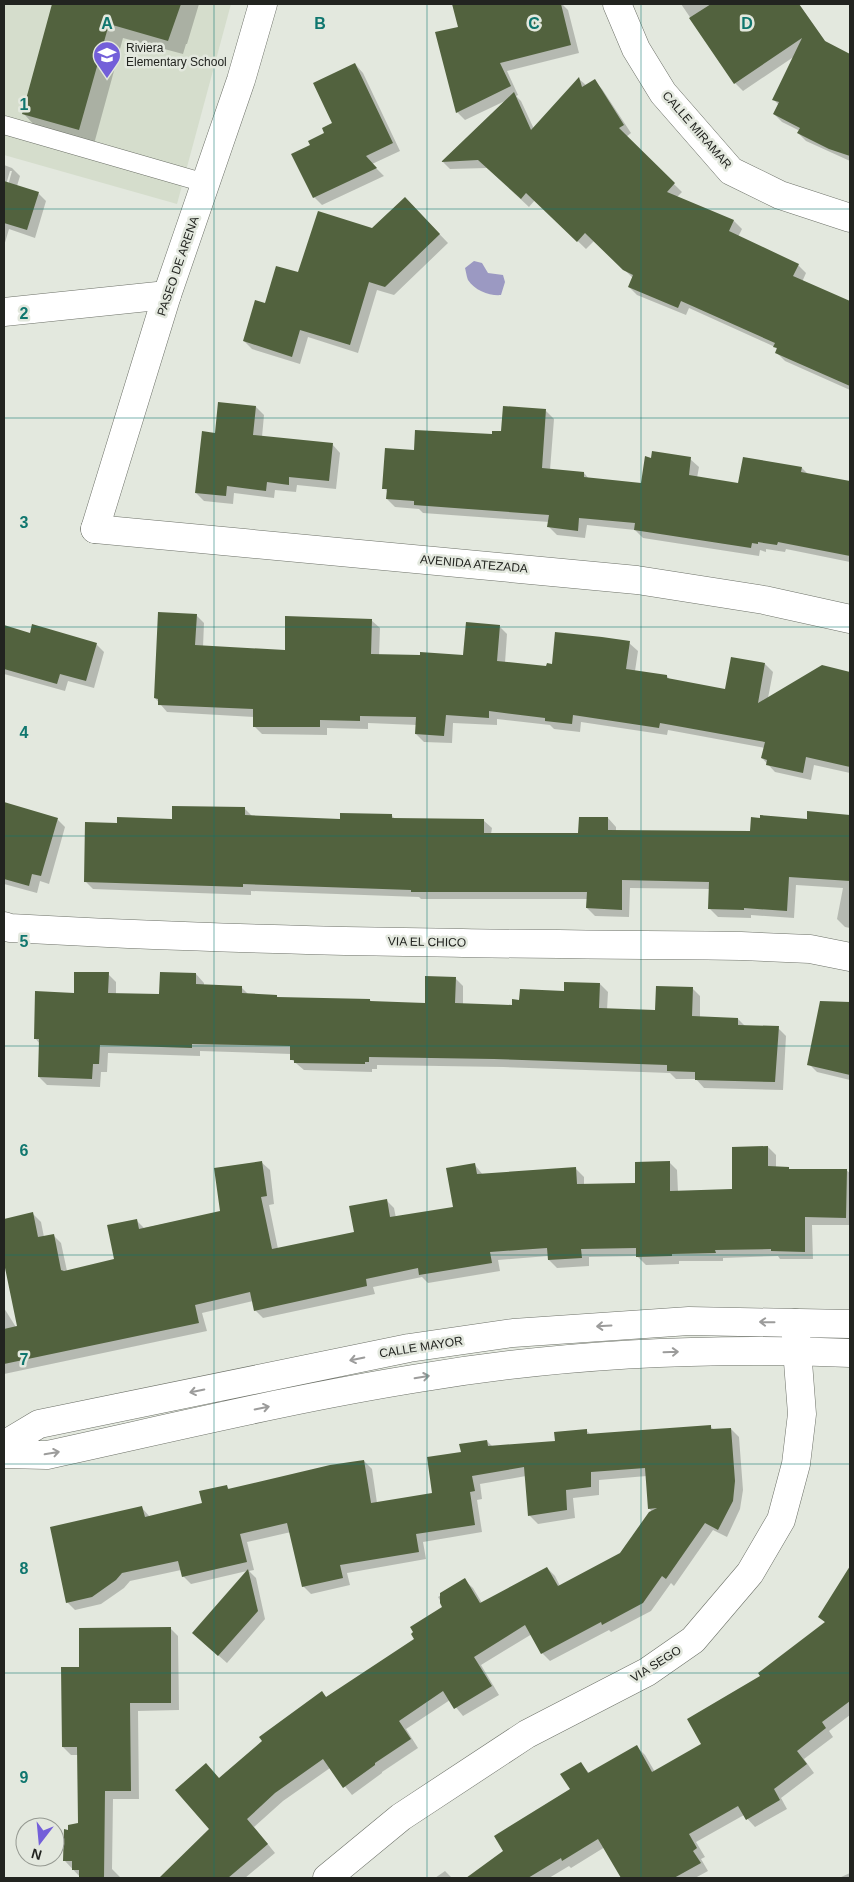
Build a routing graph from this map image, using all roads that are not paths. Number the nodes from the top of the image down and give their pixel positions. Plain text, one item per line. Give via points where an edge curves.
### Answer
1 (263, 4) edge
2 (617, 4) edge
3 (4, 125) edge
4 (206, 183) junction
5 (850, 218) edge
6 (167, 295) junction
7 (4, 312) edge
8 (95, 529) joint
9 (850, 619) edge
10 (4, 926) edge
11 (850, 957) edge
12 (795, 1322) junction
13 (850, 1324) edge
14 (797, 1351) junction
15 (850, 1353) edge
16 (4, 1445) edge
17 (4, 1454) edge
18 (327, 1878) edge

1 - 4 street, PASEO DE ARENA
2 - 5 street, CALLE MIRAMAR via 636,49 663,93 731,171 780,195
3 - 4 lane
4 - 6 street, PASEO DE ARENA
6 - 7 street
6 - 8 street, PASEO DE ARENA
8 - 9 street, AVENIDA ATEZADA via 637,580 764,600
10 - 11 street, VIA EL CHICO via 204,938 742,946 810,949
12 - 13 street, CALLE MAYOR
12 - 14 street, VIA SEGO
12 -> 16 street, CALLE MAYOR via 689,1321 591,1327 513,1333 410,1348 39,1424
14 - 15 street
17 -> 14 street via 47,1455 334,1393 502,1366 667,1352
14 - 18 street, VIA SEGO via 802,1414 796,1464 781,1520 750,1573 693,1640 647,1672 527,1734 401,1817

